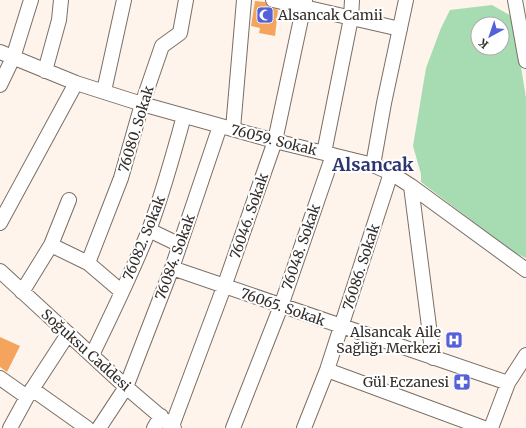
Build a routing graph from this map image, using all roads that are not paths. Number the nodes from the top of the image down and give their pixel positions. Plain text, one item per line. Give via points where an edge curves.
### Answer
1 (31, 0) edge
2 (62, 0) edge
3 (124, 0) edge
4 (186, 0) edge
5 (244, 0) edge
6 (273, 0) edge
7 (352, 0) edge
8 (406, 0) edge
9 (515, 0) edge
10 (304, 4) edge
11 (351, 18) junction
12 (400, 29) junction
13 (6, 55) edge
14 (526, 61) edge
15 (45, 71) junction
16 (76, 83) junction
17 (0, 85) edge
18 (104, 91) junction
19 (142, 104) junction
20 (184, 116) junction
21 (227, 128) junction
22 (275, 141) junction
23 (328, 154) junction
24 (373, 165) junction
25 (391, 173) junction
26 (411, 186) junction
27 (69, 200) dead end
28 (0, 223) edge
29 (149, 230) junction
30 (180, 244) junction
31 (51, 245) junction
32 (88, 263) junction
33 (172, 268) junction
34 (526, 270) edge
35 (0, 271) edge
36 (224, 287) junction
37 (22, 292) junction
38 (122, 292) junction
39 (281, 306) junction
40 (342, 327) junction
41 (68, 334) junction
42 (92, 355) junction
43 (526, 355) edge
44 (433, 358) junction
45 (327, 370) junction
46 (0, 378) edge
47 (508, 383) junction
48 (126, 387) junction
49 (30, 393) junction
50 (0, 422) edge
51 (157, 422) edge
52 (173, 427) edge
53 (10, 428) edge
54 (87, 428) edge
55 (99, 428) edge
56 (233, 428) edge
57 (304, 428) edge
58 (484, 428) edge
59 (491, 428) edge

1 - 13 street
2 - 15 street
3 - 18 street
4 - 19 street, 76080. Sokak via 180,33 162,46
5 - 21 street, 76084. Sokak
6 - 10 street
7 - 11 street, 76048. Sokak
8 - 12 street
9 - 14 street
10 - 11 street
10 - 22 street, 76046. Sokak
11 - 12 street
11 - 23 street, 76048. Sokak
12 - 24 street
13 - 15 street, 76059. Sokak
13 - 17 street
15 - 16 street, 76059. Sokak
16 - 18 street, 76059. Sokak
16 - 28 street
18 - 19 street, 76059. Sokak
19 - 20 street, 76059. Sokak
19 - 32 street, 76080. Sokak via 121,178
20 - 21 street, 76059. Sokak
20 - 29 street, 76082. Sokak via 164,188
21 - 22 street, 76059. Sokak
21 - 30 street, 76084. Sokak
22 - 23 street, 76059. Sokak
22 - 36 street, 76046. Sokak
23 - 24 street, 76059. Sokak
23 - 39 street, 76048. Sokak
24 - 25 street, 76059. Sokak
25 - 26 street, 76059. Sokak
25 - 40 street, 76086. Sokak
26 - 34 street, 76059. Sokak
26 - 44 street
27 - 31 street
29 - 30 street
29 - 38 street, 76082. Sokak
30 - 33 street, 76084. Sokak
31 - 32 street
31 - 37 street
32 - 38 street
33 - 36 street, 76065. Sokak
33 - 48 street, 76084. Sokak
35 - 37 street, Soğuksu Caddesi
36 - 39 street, 76065. Sokak
36 - 52 street, 76046. Sokak
37 - 41 street, Soğuksu Caddesi
38 - 42 street, 76082. Sokak
39 - 40 street, 76065. Sokak
39 - 56 street, 76048. Sokak
40 - 44 street, 76065. Sokak
40 - 45 street, 76086. Sokak
41 - 42 street, Soğuksu Caddesi
41 - 49 street
42 - 48 street, Soğuksu Caddesi
43 - 47 street
44 - 47 street, 76065. Sokak
45 - 57 street, 76086. Sokak
45 - 58 street
46 - 49 street
47 - 59 street
48 - 51 street, Soğuksu Caddesi
48 - 55 street, 76084. Sokak
49 - 53 street
49 - 54 street
50 - 53 street
51 - 52 street, Soğuksu Caddesi

